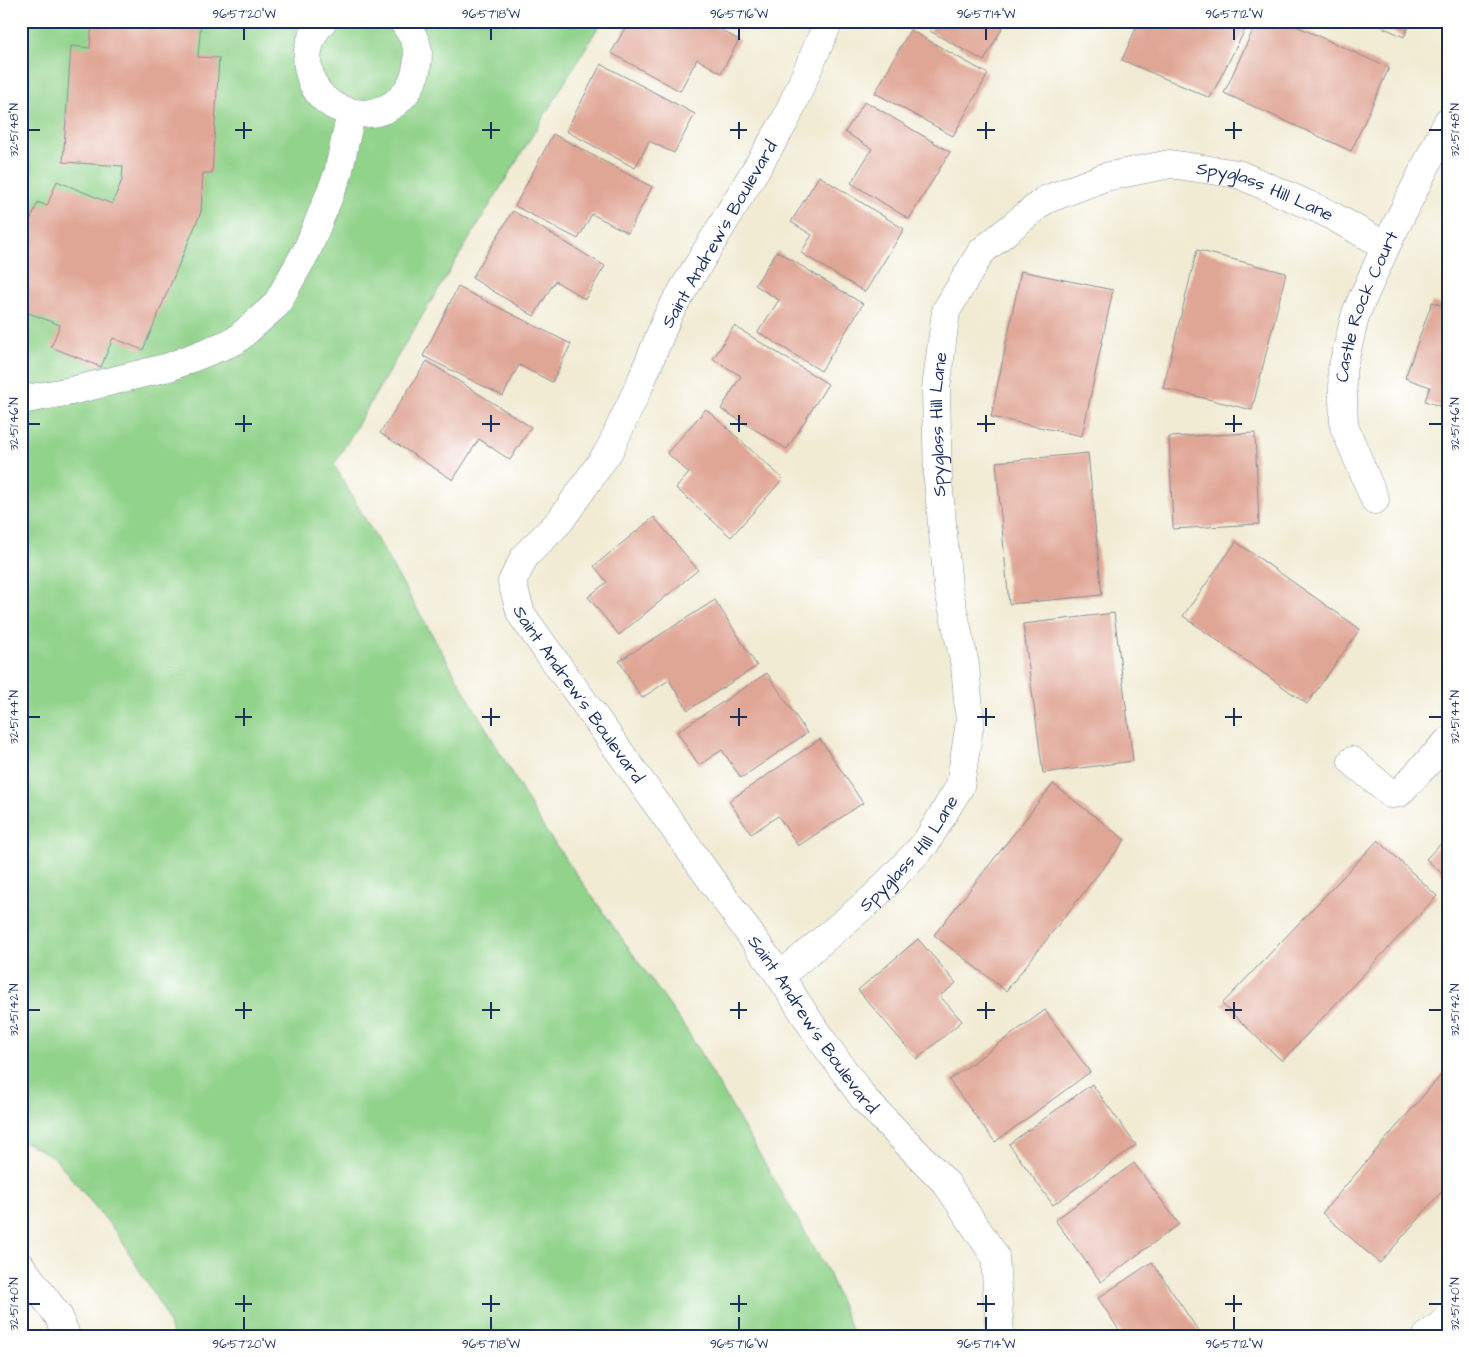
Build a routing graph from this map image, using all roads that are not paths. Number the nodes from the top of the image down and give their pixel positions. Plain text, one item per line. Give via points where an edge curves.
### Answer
1 (323, 21) edge
2 (403, 21) edge
3 (829, 21) edge
4 (351, 113) junction
5 (1448, 121) edge
6 (1386, 246) junction
7 (21, 400) edge
8 (1375, 500) dead end
9 (1448, 741) edge
10 (1352, 761) dead end
11 (780, 976) junction
12 (21, 1266) edge
13 (1448, 1319) edge
14 (66, 1336) edge
15 (1000, 1336) edge
16 (1427, 1336) edge

1 - 4 street via 309,44 308,67 313,85 333,106
2 - 4 street via 418,50 415,77 409,90 397,103 379,112
3 - 11 street, Saint Andrew's Boulevard via 785,121 669,313 609,451 560,521 526,556 512,582 521,614
4 - 7 street via 338,174 307,250 276,305 236,341 169,367
5 - 6 street, Castle Rock Court
6 - 8 street, Castle Rock Court via 1356,313 1342,370 1344,426
6 - 11 street, Spyglass Hill Lane via 1325,212 1238,174 1170,164 1105,177 1044,200 981,252 946,311 936,389 938,480 947,578 965,665 970,722 960,786 925,844 873,898
9 - 10 street via 1399,793 1391,794
11 - 15 street, Saint Andrew's Boulevard via 864,1100 946,1183 995,1256
12 - 14 street via 59,1317
13 - 16 street

